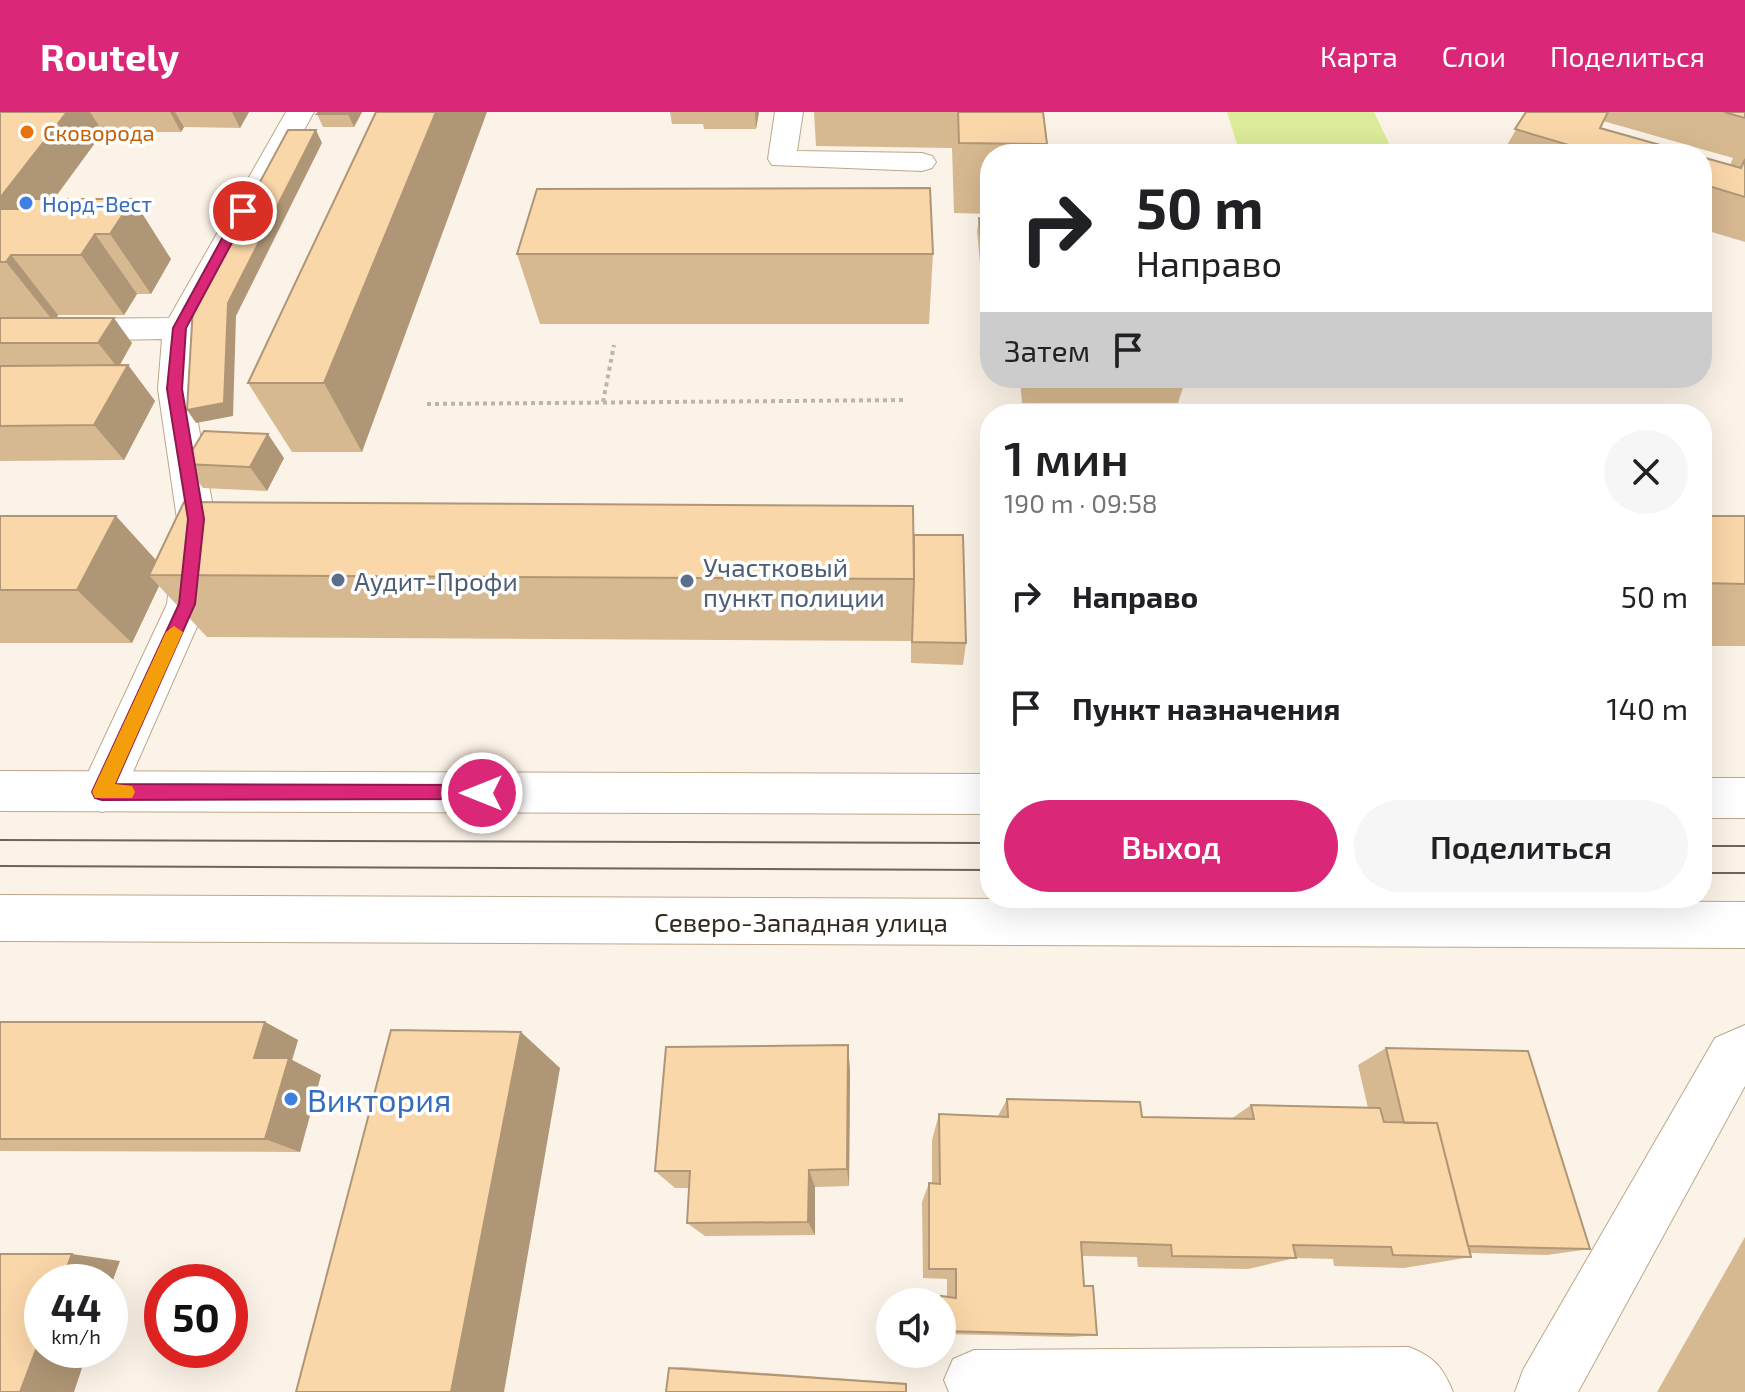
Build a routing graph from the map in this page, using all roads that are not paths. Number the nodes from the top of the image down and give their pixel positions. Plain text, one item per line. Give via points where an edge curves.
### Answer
1 (300, 112) edge
2 (789, 112) edge
3 (922, 162) dead end
4 (179, 328) junction
5 (32, 330) edge
6 (0, 791) edge
7 (102, 792) junction
8 (980, 794) edge
9 (1712, 798) edge
10 (1745, 798) edge
11 (0, 918) edge
12 (1745, 925) edge
13 (1745, 1051) edge
14 (974, 1380) edge
15 (1423, 1392) edge
16 (1545, 1392) edge

1 - 4 main road
2 - 3 main road via 782,159
4 - 5 main road
4 - 7 main road via 159,389 196,519 187,604
6 - 7 main road
7 - 8 main road
9 - 10 main road
11 - 12 main road, Северо-Западная улица
13 - 16 main road via 1733,1056
14 - 15 main road via 1409,1377

